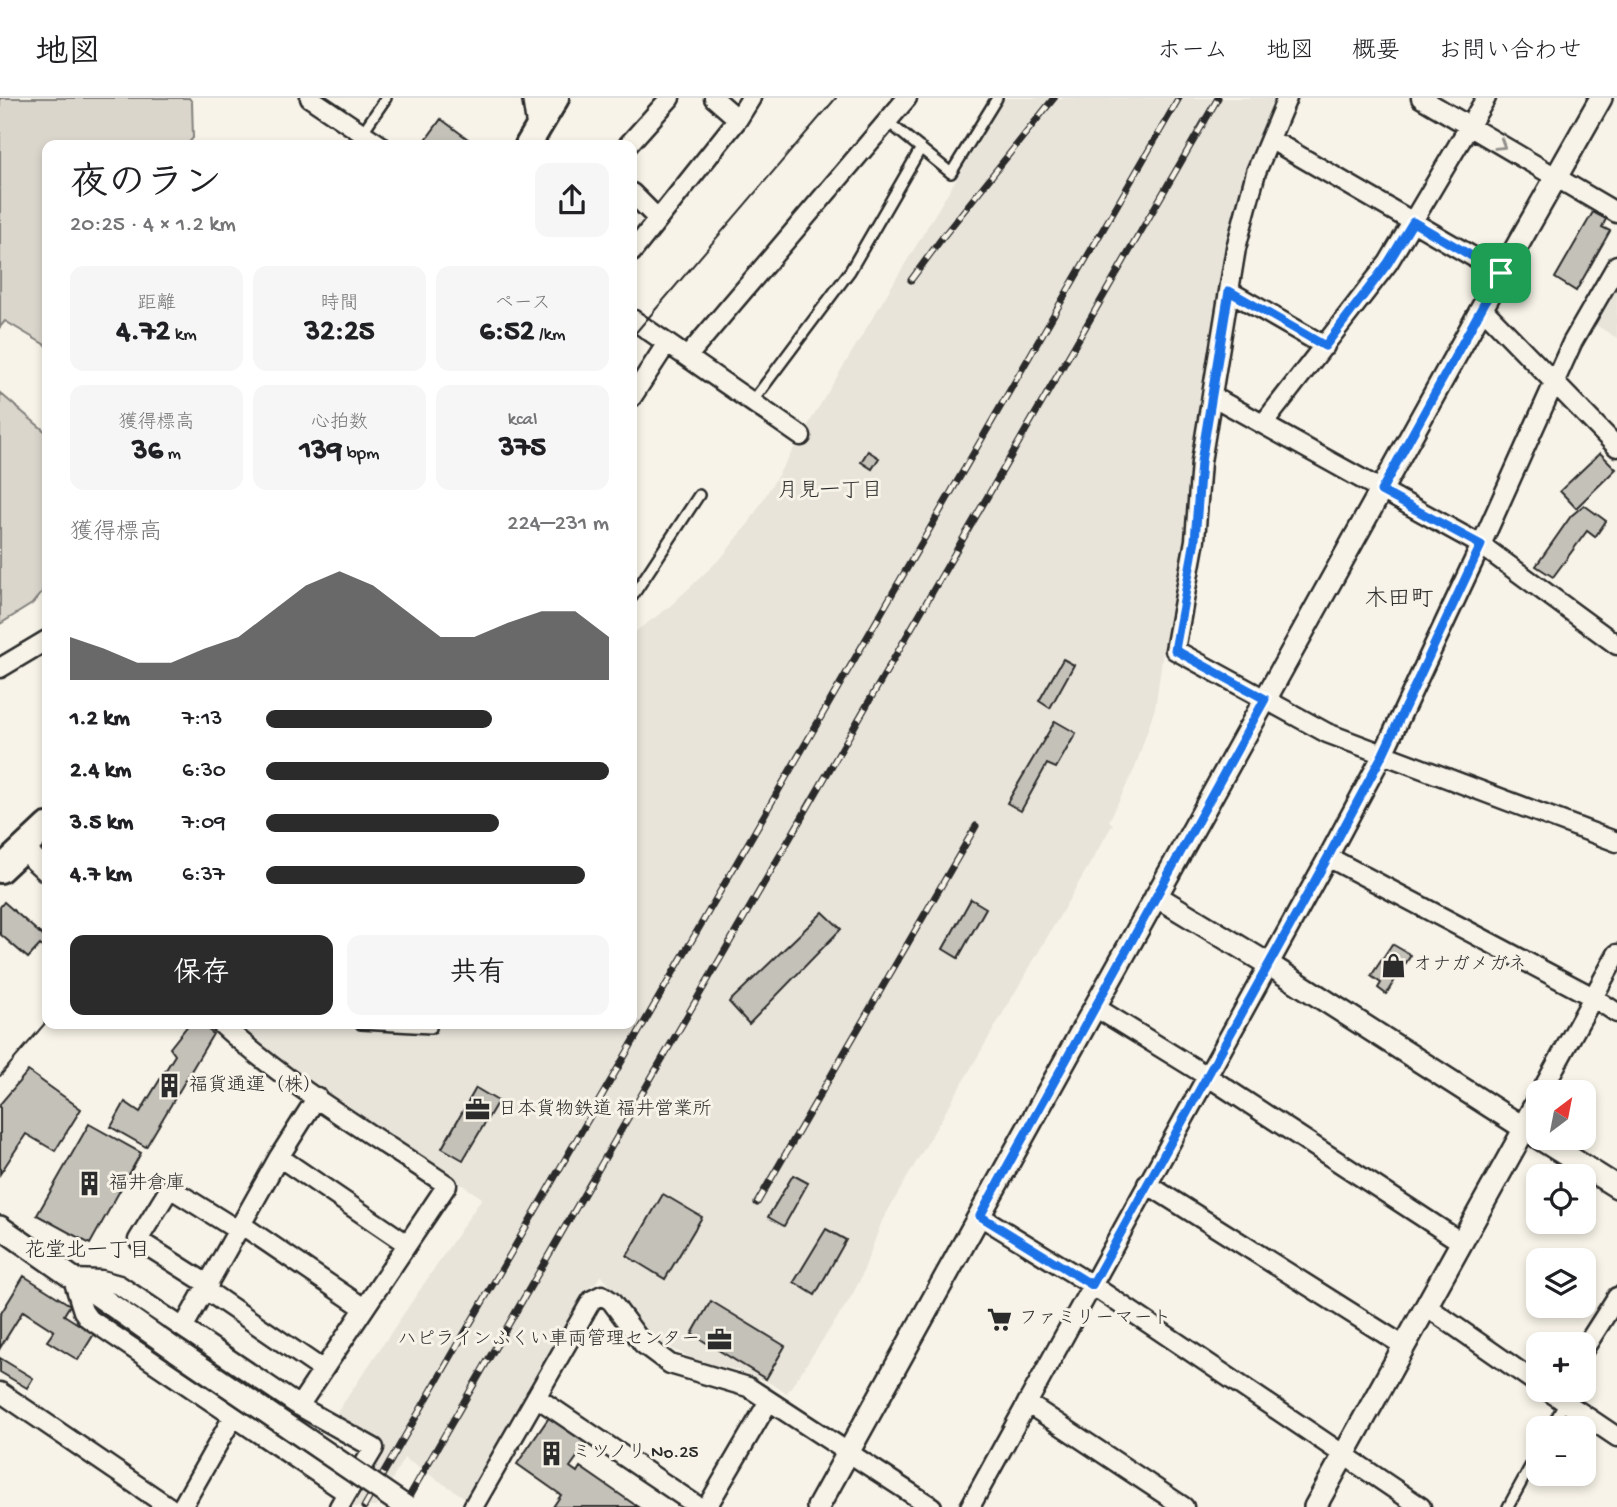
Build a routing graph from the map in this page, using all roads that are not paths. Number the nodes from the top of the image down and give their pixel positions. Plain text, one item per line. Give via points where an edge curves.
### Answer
1 (310, 98) edge
2 (386, 98) edge
3 (533, 98) edge
4 (556, 98) edge
5 (670, 98) edge
6 (713, 98) edge
7 (751, 98) edge
8 (907, 98) edge
9 (997, 98) edge
10 (1287, 98) edge
11 (1421, 98) edge
12 (1486, 98) edge
13 (1601, 98) edge
14 (737, 119) junction
15 (887, 121) junction
16 (1470, 126) junction
17 (533, 138) edge
18 (358, 139) edge
19 (1270, 139) junction
20 (632, 140) edge
21 (921, 148) junction
22 (1555, 178) junction
23 (637, 198) edge
24 (1617, 213) edge
25 (658, 219) junction
26 (1413, 222) junction
27 (637, 246) edge
28 (1617, 265) edge
29 (1501, 273) junction
30 (1229, 291) junction
31 (1482, 308) junction
32 (637, 322) edge
33 (667, 343) junction
34 (1325, 346) junction
35 (687, 357) junction
36 (1554, 385) junction
37 (637, 389) edge
38 (1212, 396) junction
39 (752, 402) junction
40 (1264, 423) junction
41 (801, 436) dead end
42 (1617, 447) edge
43 (1381, 491) junction
44 (699, 495) dead end
45 (1481, 545) junction
46 (637, 589) edge
47 (42, 643) edge
48 (1617, 645) edge
49 (0, 668) edge
50 (1265, 699) junction
51 (1383, 754) junction
52 (42, 829) edge
53 (1617, 842) edge
54 (11, 848) edge
55 (1328, 857) junction
56 (42, 868) edge
57 (0, 870) edge
58 (1156, 896) junction
59 (1617, 954) edge
60 (1268, 964) junction
61 (1593, 997) junction
62 (1095, 1007) junction
63 (1617, 1013) edge
64 (227, 1029) edge
65 (1207, 1076) junction
66 (1547, 1080) edge
67 (317, 1097) junction
68 (1526, 1129) edge
69 (1526, 1140) edge
70 (1559, 1150) edge
71 (279, 1157) junction
72 (1147, 1184) junction
73 (1617, 1187) edge
74 (980, 1216) junction
75 (0, 1227) edge
76 (240, 1228) junction
77 (1461, 1242) junction
78 (407, 1244) junction
79 (73, 1279) junction
80 (1092, 1285) junction
81 (207, 1287) junction
82 (1617, 1297) edge
83 (1426, 1306) junction
84 (364, 1308) junction
85 (183, 1328) junction
86 (1595, 1332) edge
87 (1404, 1346) junction
88 (323, 1370) junction
89 (1526, 1376) edge
90 (0, 1392) edge
91 (536, 1397) junction
92 (769, 1401) junction
93 (1567, 1402) edge
94 (1027, 1404) junction
95 (299, 1406) junction
96 (233, 1417) junction
97 (1617, 1437) edge
98 (848, 1452) junction
99 (1345, 1454) junction
100 (1526, 1474) edge
101 (343, 1500) edge
102 (169, 1507) edge
103 (182, 1507) edge
104 (406, 1507) edge
105 (473, 1507) edge
106 (699, 1507) edge
107 (707, 1507) edge
108 (818, 1507) edge
109 (932, 1507) edge
110 (970, 1507) edge
111 (1184, 1507) edge
112 (1315, 1507) edge
113 (1421, 1507) edge
114 (1508, 1507) edge

1 - 18 street
2 - 18 lane
3 - 17 street
4 - 17 main road
5 - 20 street
6 - 14 street
7 - 14 street
8 - 15 street
9 - 21 lane via 951,173
10 - 19 street
11 - 16 street
12 - 16 street
13 - 22 street
14 - 25 street
15 - 21 lane
15 - 35 street
16 -> 22 street
16 - 26 street
19 - 26 street
19 - 30 street via 1256,172
21 - 39 lane via 850,271
22 - 24 street
22 - 29 street
23 - 25 street
25 - 27 street
26 - 29 street
26 - 34 street
28 - 36 street via 1572,342
29 - 31 street
30 - 34 street
30 - 38 street
31 - 36 street
31 - 43 street
32 - 33 street
33 - 35 street
33 - 37 street
34 - 40 street
35 - 39 street
36 - 42 street
36 - 45 street
38 - 40 street
38 - 50 street via 1195,540 1175,650
39 - 41 street
40 - 43 street
43 - 45 street
43 - 50 street
44 - 46 lane
45 - 48 street
45 - 51 street
47 - 49 street
50 - 51 street via 1327,733
50 - 58 street
51 - 53 street
51 - 55 street
52 - 54 main road
54 - 56 street
54 - 57 main road
55 - 60 street
55 - 61 street
58 - 60 street
58 - 62 street
59 - 61 street
60 - 65 street
60 - 68 street
61 - 63 street
61 - 66 street
62 - 65 street
62 - 74 street
64 - 67 street
65 - 72 street
65 - 77 street
67 - 71 street
67 - 78 street via 447,1185
69 - 77 street
70 - 73 street
71 - 76 street
71 - 78 street
72 - 80 street
72 - 87 street
74 - 80 street
74 - 98 street
75 - 79 street
76 - 81 street
76 - 81 street via 170,1188 138,1240
76 - 84 street
77 - 83 street
78 - 84 street
79 - 85 street via 114,1283
79 - 96 street via 88,1318
79 - 104 street, bridge
80 - 94 street
80 - 99 street
81 - 85 street
81 - 88 street
82 - 86 street
83 - 87 street
83 - 89 street
84 - 88 street
85 - 95 street
87 - 99 street
88 - 95 street
90 - 102 street
91 - 92 street via 592,1300 602,1295 643,1344 670,1364 748,1387
91 - 105 street
91 - 106 street
92 - 98 street
92 - 107 street
93 - 97 street
94 - 110 street
94 - 111 street
95 - 101 street via 374,1448
96 - 101 street
96 - 103 street
98 - 108 street
98 - 109 street
99 - 112 street
99 - 113 street
100 - 114 lane

